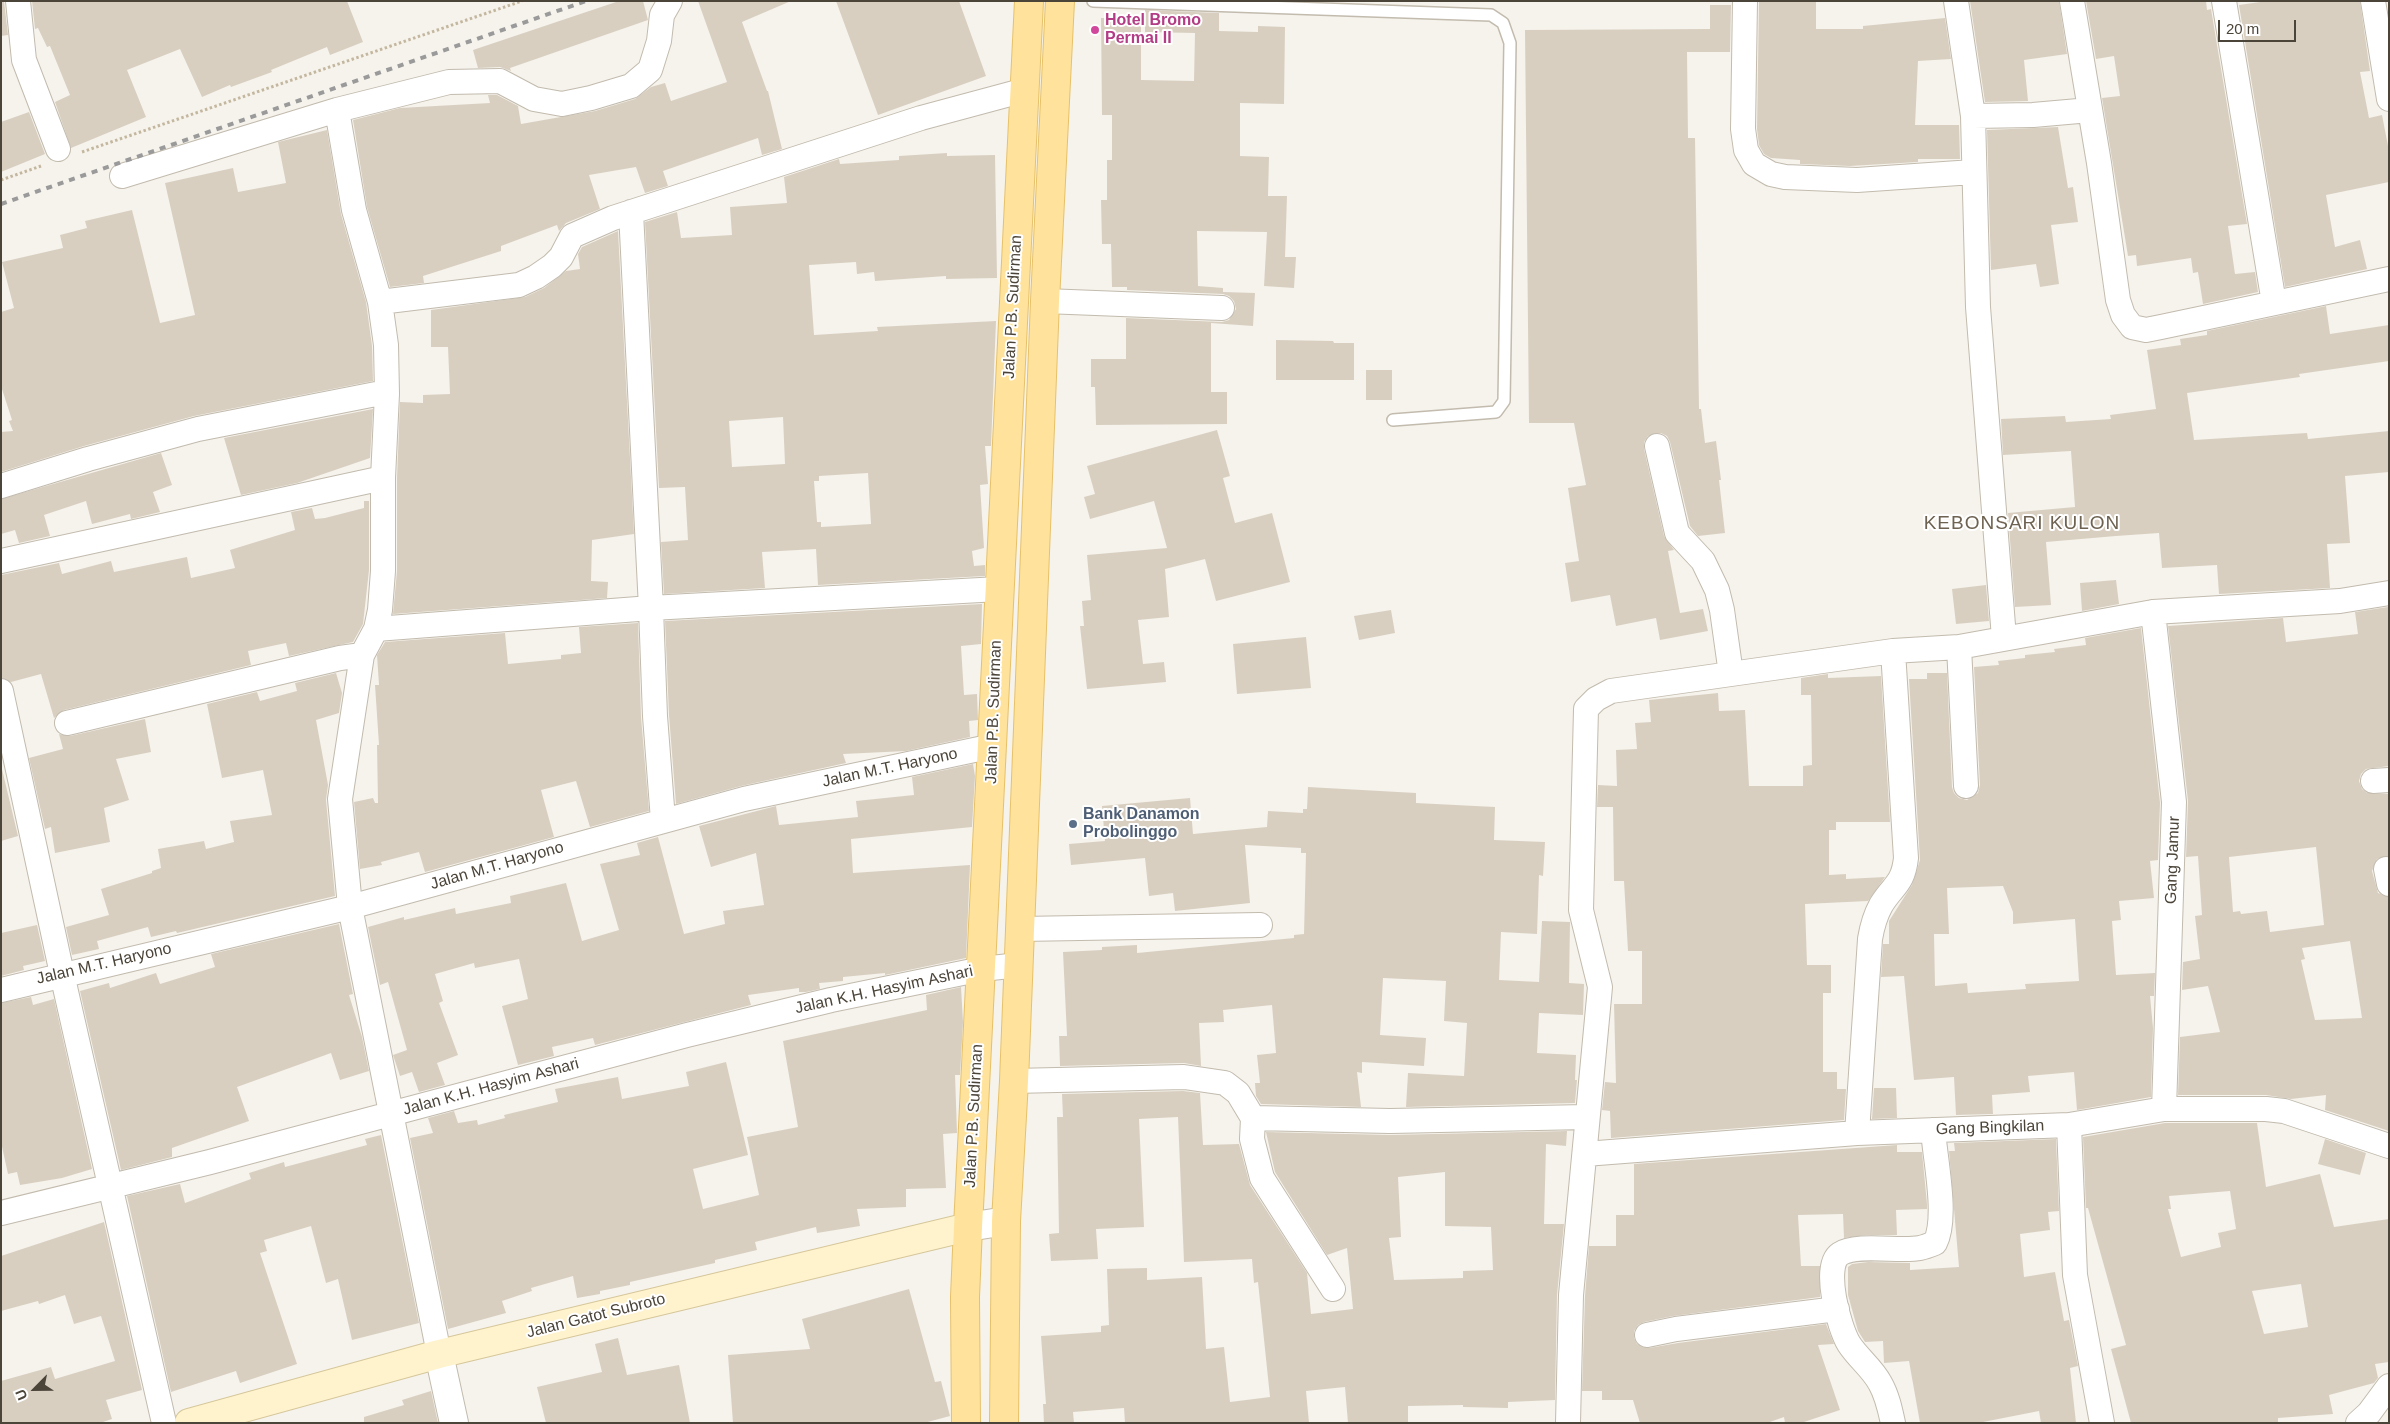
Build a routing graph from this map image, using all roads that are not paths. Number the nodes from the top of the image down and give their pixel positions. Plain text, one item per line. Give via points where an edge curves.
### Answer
1 (18, 1) edge
2 (670, 1) edge
3 (1029, 1) edge
4 (1060, 1) edge
5 (1093, 1) edge
6 (1745, 1) edge
7 (1956, 1) edge
8 (2072, 1) edge
9 (2224, 1) edge
10 (2373, 1) edge
11 (1025, 90) junction
12 (2389, 98) edge
13 (338, 110) junction
14 (2090, 110) junction
15 (1973, 116) junction
16 (61, 155) road end
17 (1973, 172) junction
18 (122, 176) dead end
19 (631, 212) junction
20 (2389, 279) edge
21 (1046, 301) junction
22 (380, 302) junction
23 (2274, 303) junction
24 (1222, 308) dead end
25 (387, 394) junction
26 (1393, 420) dead end
27 (1657, 446) dead end
28 (383, 478) junction
29 (1, 486) edge
30 (1, 561) edge
31 (999, 589) junction
32 (2389, 593) edge
33 (651, 608) junction
34 (2153, 612) junction
35 (376, 629) junction
36 (2004, 638) junction
37 (1959, 647) junction
38 (1893, 651) junction
39 (362, 655) junction
40 (1731, 674) junction
41 (1, 691) edge
42 (67, 724) dead end
43 (993, 746) junction
44 (1966, 786) dead end
45 (663, 820) junction
46 (350, 907) junction
47 (1260, 925) dead end
48 (1020, 929) junction
49 (1018, 965) junction
50 (982, 969) junction
51 (62, 974) junction
52 (1, 990) edge
53 (1014, 1081) junction
54 (2164, 1109) junction
55 (390, 1114) junction
56 (1253, 1118) junction
57 (1586, 1118) junction
58 (2069, 1125) junction
59 (1932, 1130) junction
60 (1857, 1133) junction
61 (2389, 1146) edge
62 (1584, 1154) junction
63 (110, 1186) junction
64 (1, 1214) edge
65 (1006, 1221) junction
66 (968, 1228) junction
67 (1333, 1289) dead end
68 (1837, 1309) junction
69 (1647, 1335) dead end
70 (439, 1354) junction
71 (2389, 1386) edge
72 (164, 1423) edge
73 (189, 1423) edge
74 (454, 1423) edge
75 (966, 1423) edge
76 (1004, 1423) edge
77 (1568, 1423) edge
78 (1893, 1423) edge
79 (2102, 1423) edge
80 (2358, 1423) edge

1 - 16 street via 24,60
2 - 13 street via 662,15 659,41 650,70 631,86 562,104 534,99 500,81 449,82
3 - 11 main road, Jalan P.B. Sudirman
4 - 21 main road, Jalan P.B. Sudirman
5 - 26 lane via 1491,15 1503,23 1510,43 1504,401 1496,412
6 - 17 street via 1742,128 1746,150 1754,164 1785,177 1857,180
7 - 15 street
8 - 14 street
9 - 23 street
10 - 12 street
11 - 19 street via 921,118
11 - 31 main road, Jalan P.B. Sudirman
13 - 18 street
13 - 22 street via 354,210
14 - 15 street
14 - 23 street via 2118,300 2132,327 2146,330
15 - 17 street
17 - 36 street via 1978,307
19 - 22 street via 572,236 552,266 519,285
19 - 33 street
20 - 23 street
21 - 24 street
21 - 48 main road, Jalan P.B. Sudirman
22 - 25 street via 386,345
25 - 28 street
25 - 29 street via 198,429
27 - 40 street via 1678,533 1703,561 1716,590
28 - 30 street
28 - 35 street via 383,571
31 - 33 street
31 - 43 main road, Jalan P.B. Sudirman
32 - 34 street via 2340,601
33 - 35 street
33 - 45 street via 654,716
34 - 36 street
34 - 54 street, Gang Jamur via 2174,802
35 - 39 street
36 - 37 street
37 - 38 street
37 - 44 street
38 - 40 street
38 - 60 street via 1906,858 1904,874 1881,904 1870,939
39 - 42 street
39 - 46 street via 340,799
40 - 57 street via 1611,691 1596,698 1586,709 1581,910 1600,987
41 - 51 street
43 - 45 street, Jalan M.T. Haryono via 744,799
43 - 50 main road, Jalan P.B. Sudirman
45 - 46 street, Jalan M.T. Haryono
46 - 51 street, Jalan M.T. Haryono
46 - 55 street
47 - 48 street
48 - 49 main road, Jalan P.B. Sudirman
49 - 50 street, Jalan K.H. Hasyim Ashari
49 - 53 main road, Jalan P.B. Sudirman
50 - 55 street, Jalan K.H. Hasyim Ashari via 831,1000 687,1035
50 - 66 main road, Jalan P.B. Sudirman
51 - 52 street, Jalan M.T. Haryono
51 - 63 street
53 - 56 street via 1184,1077 1217,1081 1225,1083 1238,1094
53 - 65 main road, Jalan P.B. Sudirman
54 - 58 street, Gang Bingkilan
54 - 61 street, Gang Bingkilan via 2284,1111
55 - 63 street, Jalan K.H. Hasyim Ashari
55 - 70 street
56 - 57 street via 1390,1121
56 - 67 street via 1252,1140 1262,1178
57 - 62 street
58 - 59 street, Gang Bingkilan
58 - 79 street via 2075,1274
59 - 60 street, Gang Bingkilan
59 - 68 street via 1941,1214 1940,1234 1935,1243 1920,1248 1852,1250 1840,1254 1833,1262 1832,1270
60 - 62 street, Gang Bingkilan
62 - 77 street via 1571,1295
63 - 64 street, Jalan K.H. Hasyim Ashari
63 - 72 street
65 - 66 street, Jalan Gatot Subroto
65 - 76 main road, Jalan P.B. Sudirman
66 - 70 main road, Jalan Gatot Subroto
66 - 75 main road, Jalan P.B. Sudirman
68 - 69 street
68 - 78 street via 1850,1345 1870,1366 1881,1384
70 - 73 main road, Jalan Gatot Subroto
70 - 74 street
71 - 80 street

